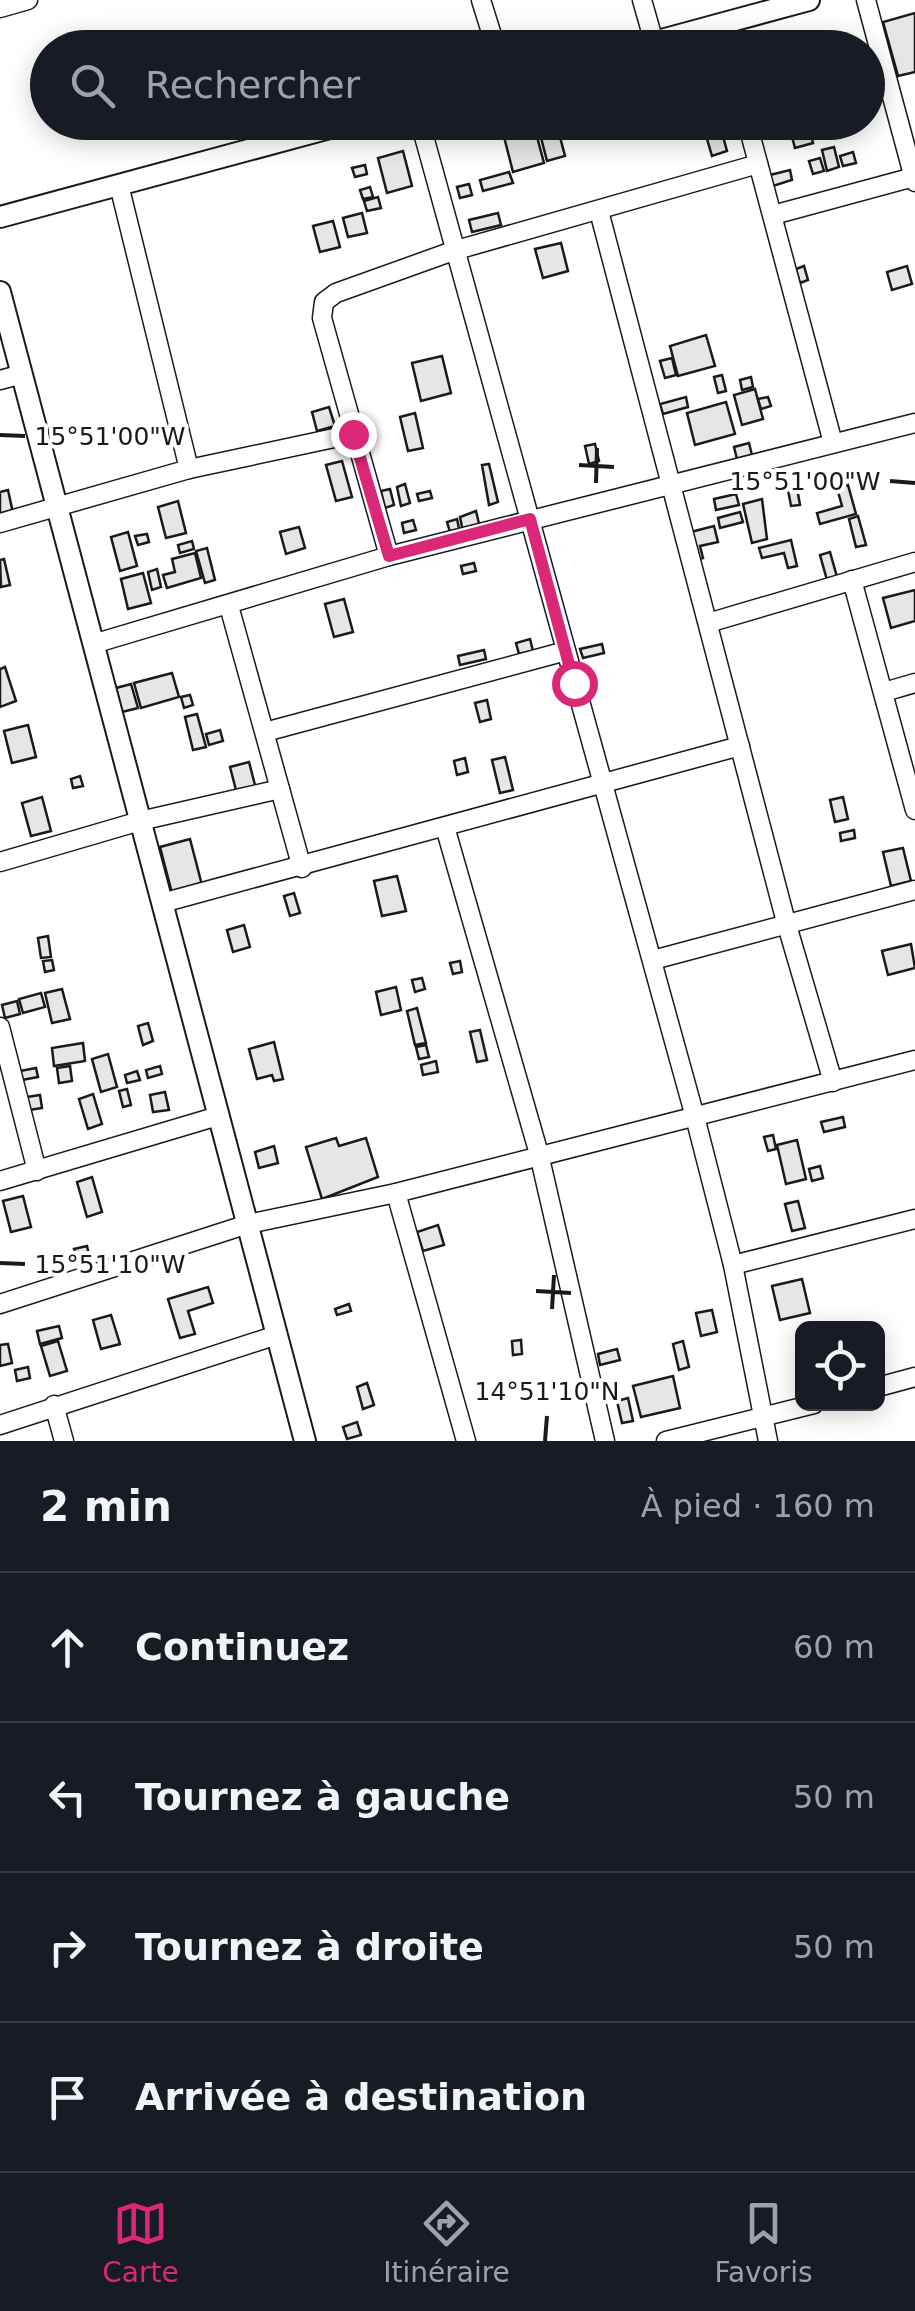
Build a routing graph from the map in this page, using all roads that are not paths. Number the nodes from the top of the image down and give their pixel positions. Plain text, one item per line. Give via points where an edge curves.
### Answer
1 (28, 0) edge
2 (480, 0) edge
3 (642, 0) edge
4 (810, 0) edge
5 (866, 0) edge
6 (0, 8) edge
7 (722, 24) junction
8 (490, 30) edge
9 (651, 30) edge
10 (699, 30) edge
11 (724, 30) edge
12 (874, 30) edge
13 (885, 71) edge
14 (285, 140) edge
15 (425, 140) edge
16 (752, 140) edge
17 (758, 164) junction
18 (914, 180) edge
19 (119, 185) junction
20 (600, 211) junction
21 (773, 215) junction
22 (0, 217) edge
23 (453, 251) junction
24 (0, 292) edge
25 (22, 374) junction
26 (0, 380) edge
27 (915, 423) edge
28 (353, 434) junction
29 (832, 443) junction
30 (188, 469) junction
31 (669, 486) junction
32 (57, 507) junction
33 (530, 519) junction
34 (0, 523) edge
35 (389, 556) junction
36 (915, 562) edge
37 (852, 580) junction
38 (229, 606) junction
39 (708, 622) junction
40 (94, 644) junction
41 (566, 650) junction
42 (915, 682) edge
43 (884, 692) junction
44 (266, 732) junction
45 (740, 746) junction
46 (601, 780) junction
47 (280, 789) junction
48 (915, 810) edge
49 (140, 821) junction
50 (445, 827) junction
51 (0, 862) edge
52 (302, 868) junction
53 (915, 890) edge
54 (162, 903) junction
55 (786, 922) junction
56 (653, 960) junction
57 (0, 1027) edge
58 (915, 1060) edge
59 (5, 1066) edge
60 (833, 1082) junction
61 (218, 1116) junction
62 (695, 1117) junction
63 (539, 1154) junction
64 (37, 1171) junction
65 (0, 1181) edge
66 (396, 1193) junction
67 (915, 1219) edge
68 (248, 1224) junction
69 (733, 1264) junction
70 (0, 1304) edge
71 (277, 1335) junction
72 (915, 1377) edge
73 (885, 1385) edge
74 (54, 1404) junction
75 (795, 1409) edge
76 (766, 1416) junction
77 (0, 1425) edge
78 (64, 1441) edge
79 (305, 1441) edge
80 (466, 1441) edge
81 (605, 1441) edge
82 (666, 1441) edge
83 (768, 1441) edge

1 - 6 street
2 - 8 street
3 - 9 street
4 - 7 street
5 - 12 street
7 - 10 street
7 - 11 street
13 - 18 street
14 - 19 street
15 - 23 street
16 - 17 street
17 - 20 street
17 - 21 street
18 - 21 street
19 - 22 street
19 - 30 street
20 - 23 street
20 - 31 street
21 - 29 street
23 - 28 street via 324,302 322,318
23 - 33 street
24 - 25 street
25 - 26 street
25 - 32 street
27 - 29 street
28 - 30 street
28 - 35 street
29 - 31 street
30 - 32 street
31 - 33 street
31 - 39 street
32 - 34 street
32 - 40 street
33 - 35 street
33 - 41 street
35 - 38 street
36 - 37 street
37 - 39 street
37 - 43 street
38 - 40 street
38 - 44 street
39 - 45 street
40 - 49 street
41 - 44 street
41 - 46 street
42 - 43 street
43 - 48 street
44 - 47 street
45 - 46 street
45 - 55 street
46 - 50 street
46 - 56 street
47 - 49 street
47 - 52 street
49 - 51 street
49 - 54 street
50 - 52 street
50 - 63 street
52 - 54 street
53 - 55 street
54 - 61 street
55 - 56 street
55 - 60 street
56 - 62 street
57 - 59 street
58 - 60 street
59 - 64 street
60 - 62 street
61 - 64 street
61 - 68 street
62 - 63 street
62 - 69 street
63 - 66 street
63 - 81 street
64 - 65 street
66 - 68 street
66 - 80 street
67 - 69 street
68 - 70 street
68 - 71 street
69 - 76 street
71 - 74 street
71 - 79 street
72 - 73 street
74 - 77 street
74 - 78 street
75 - 76 street
76 - 82 street
76 - 83 street

